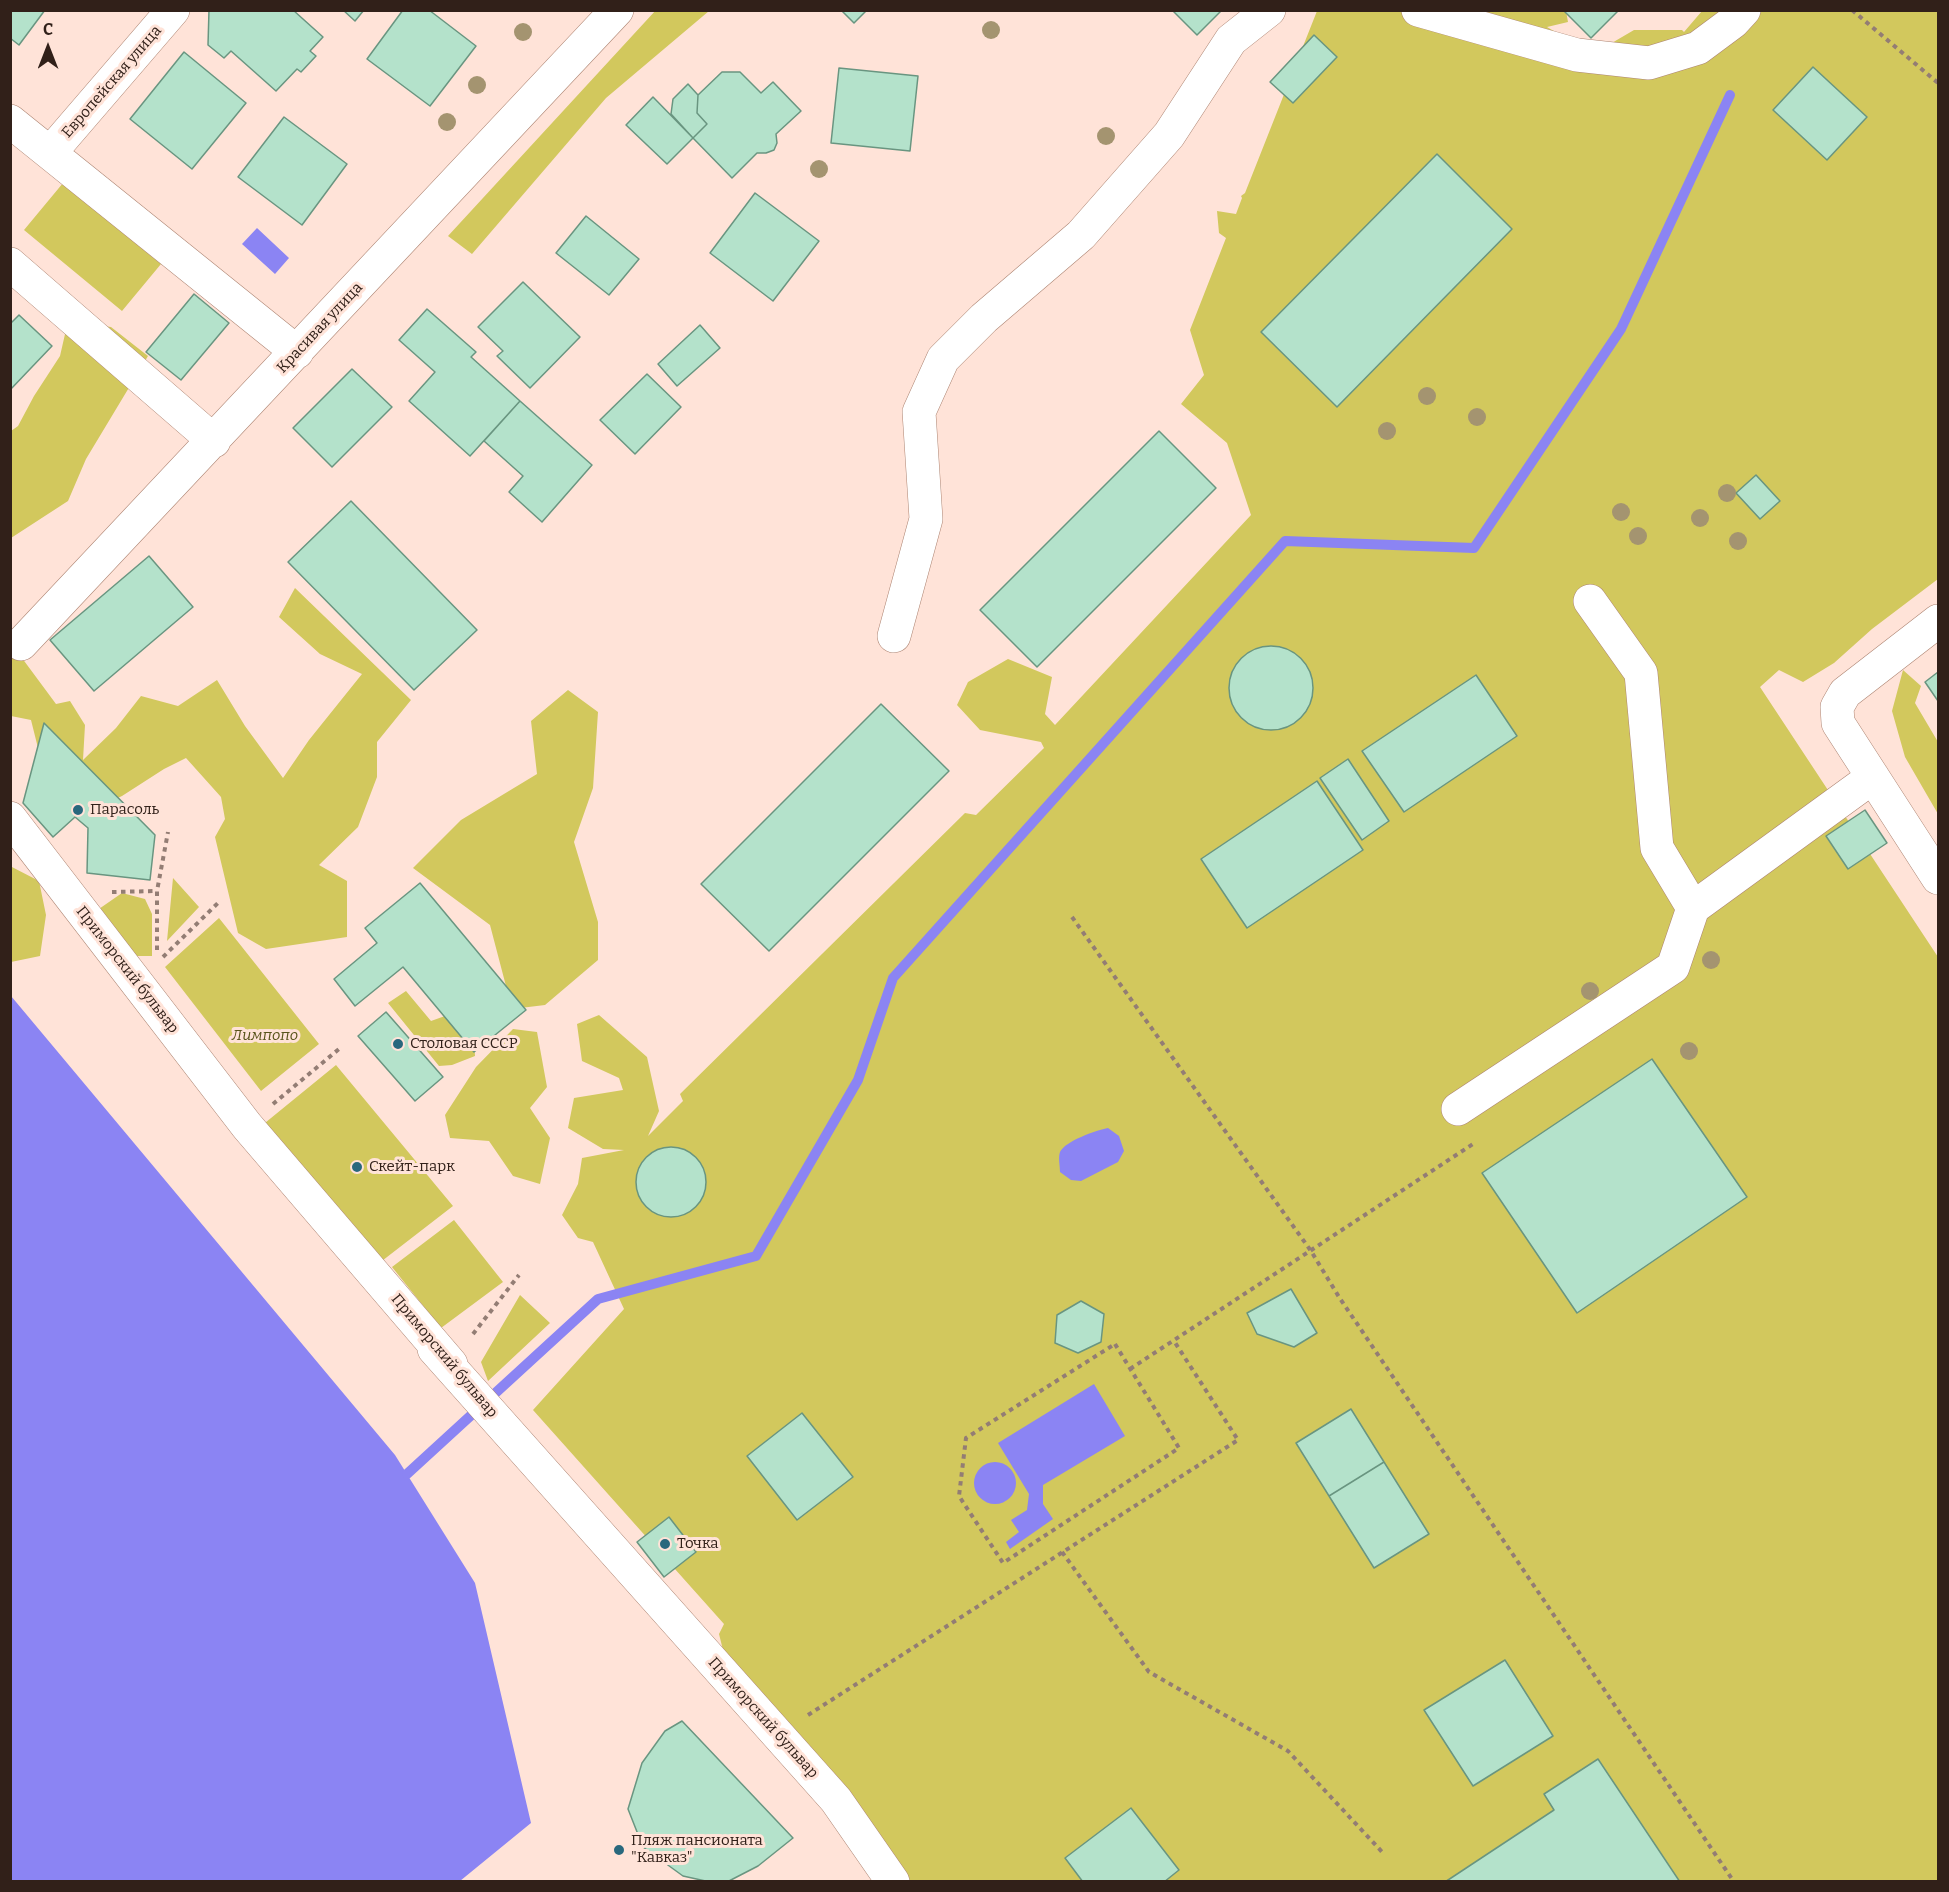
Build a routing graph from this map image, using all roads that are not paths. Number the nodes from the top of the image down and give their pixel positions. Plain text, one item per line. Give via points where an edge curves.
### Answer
1 (173, 10) edge
2 (617, 10) edge
3 (1269, 10) edge
4 (1418, 10) edge
5 (1743, 10) edge
6 (10, 121) edge
7 (51, 153) junction
8 (10, 264) edge
9 (297, 352) junction
10 (214, 441) junction
11 (1590, 601) dead end
12 (1938, 621) edge
13 (894, 636) dead end
14 (21, 644) dead end
15 (1873, 777) junction
16 (10, 818) edge
17 (1938, 878) edge
18 (1693, 908) junction
19 (1458, 1109) road end
20 (893, 1881) edge

1 - 7 street, Европейская улица
2 - 9 street, Красивая улица
3 - 13 street via 1231,40 1169,135 1082,235 984,318 943,359 919,412 926,519
4 - 5 street via 1577,55 1649,63 1698,48
6 - 7 street
7 - 9 street
8 - 10 street
9 - 10 street, Красивая улица
10 - 14 street, Красивая улица
11 - 18 street via 1641,674 1657,848
12 - 15 street via 1845,693 1837,707 1838,723
15 - 17 street
15 - 18 street
16 - 20 street, Приморский бульвар via 247,1126 454,1369 836,1800
18 - 19 street via 1674,967

